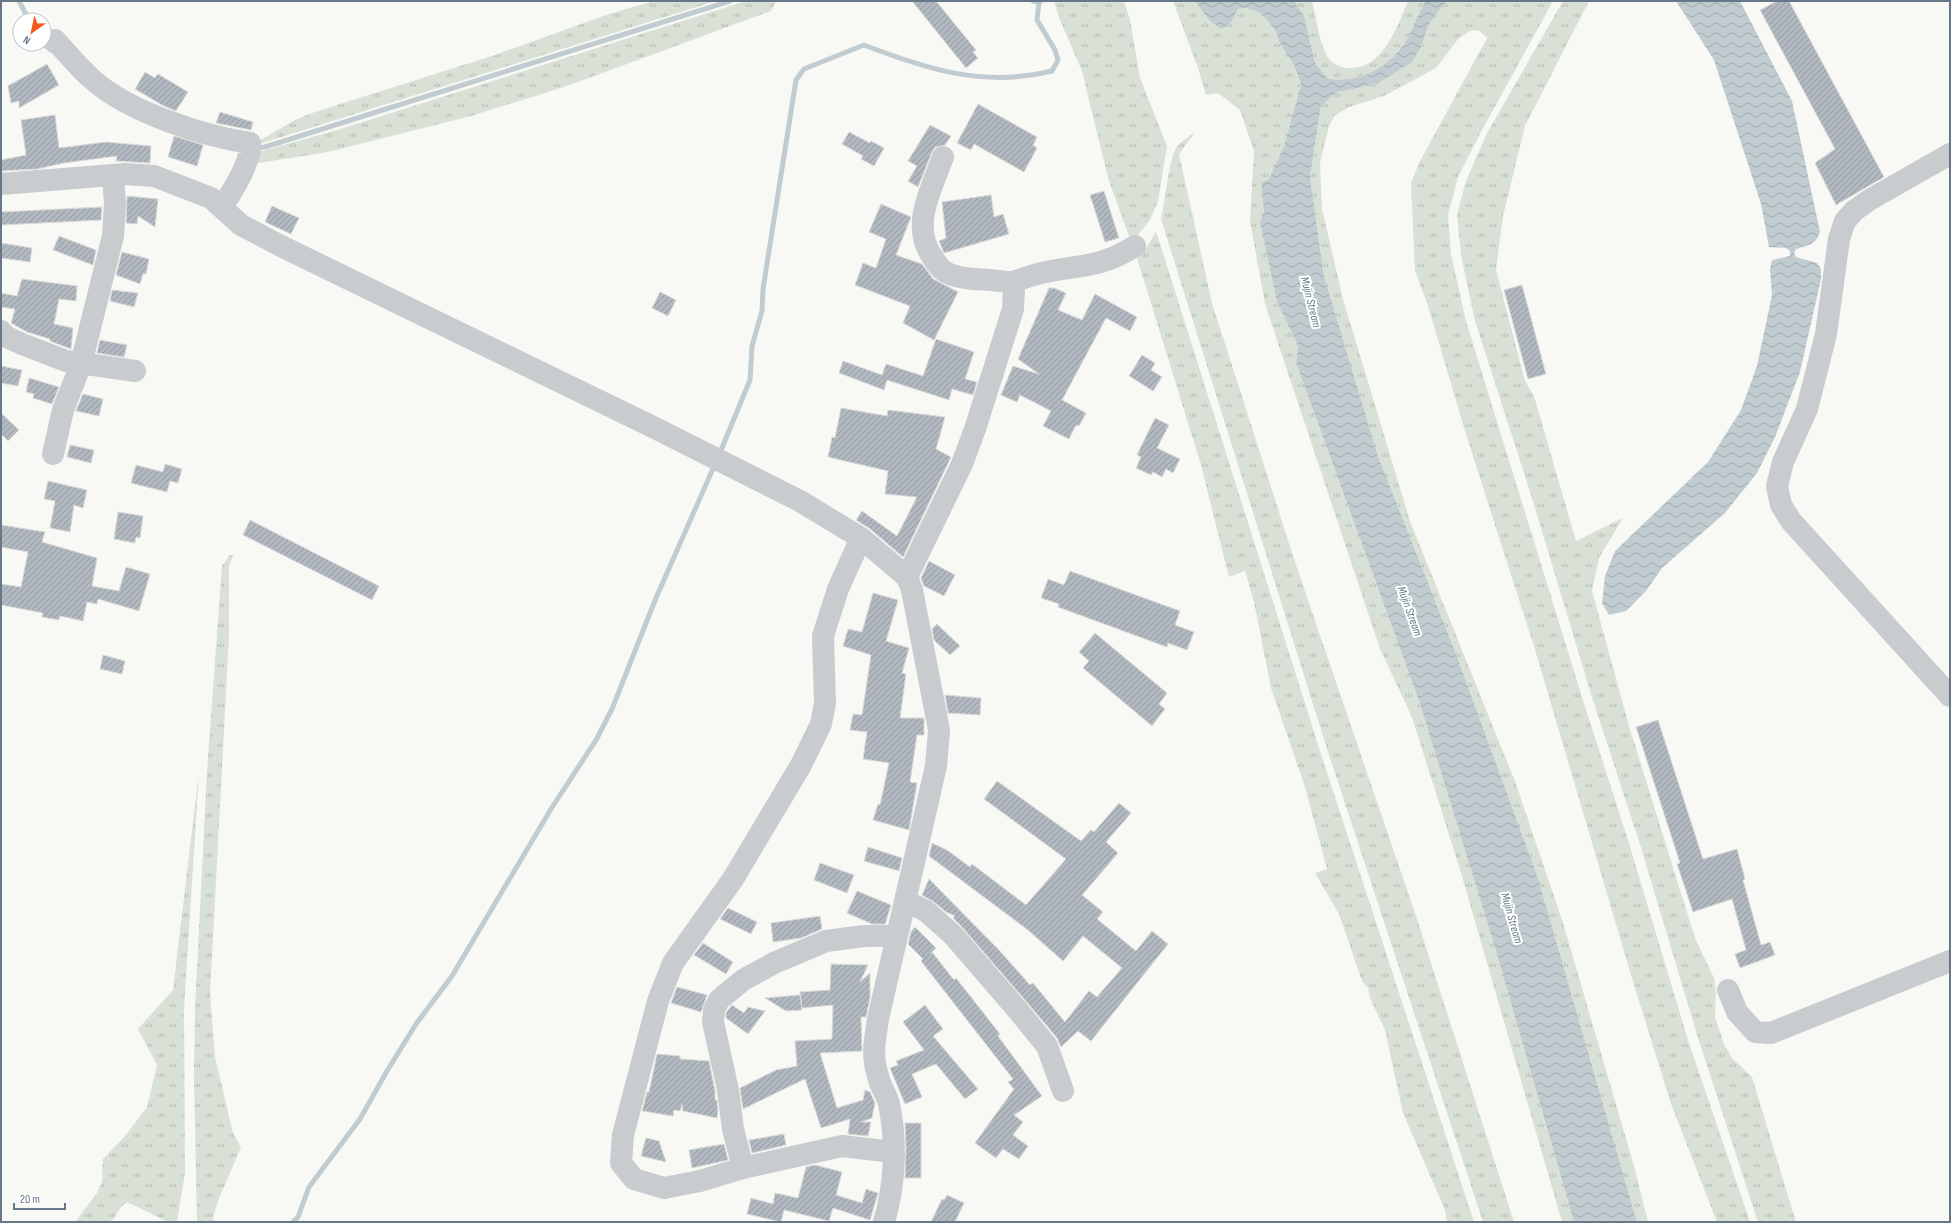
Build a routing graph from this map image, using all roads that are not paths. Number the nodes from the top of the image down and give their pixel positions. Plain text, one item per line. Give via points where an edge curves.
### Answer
1 (55, 40) dead end
2 (1950, 154) edge
3 (943, 157) dead end
4 (113, 175) junction
5 (1, 184) edge
6 (222, 207) junction
7 (1135, 246) dead end
8 (1010, 283) junction
9 (1, 331) edge
10 (81, 364) junction
11 (135, 371) dead end
12 (53, 454) dead end
13 (861, 538) junction
14 (907, 576) junction
15 (1950, 696) edge
16 (905, 901) junction
17 (897, 936) junction
18 (1950, 961) edge
19 (1728, 990) dead end
20 (1063, 1091) dead end
21 (893, 1152) junction
22 (743, 1168) junction
23 (884, 1222) edge

1 - 6 street via 92,80 116,98 182,127 250,144 233,190
2 - 15 street via 1871,199 1845,221 1839,239 1826,334 1807,409 1783,462 1777,486 1781,505 1790,521
3 - 8 street via 925,205 921,232 927,251 942,271 957,277
4 - 5 street
4 - 6 street via 154,176 211,198
4 - 10 street via 115,204 112,236
6 - 13 street via 241,224 281,246 717,459 800,501
7 - 8 street via 1118,257 1089,266 1045,272
8 - 14 street via 1014,290 1013,309 975,429 962,464
9 - 10 street via 22,344
10 - 11 street
10 - 12 street via 63,410
13 - 14 street
13 - 22 street via 838,589 823,636 825,703 821,724 801,765 733,879 673,963 658,1001 623,1135 620,1163 634,1179 664,1188 700,1181
14 - 16 street via 912,590 939,730 936,766
16 - 17 street
16 - 20 street via 926,911 953,934 1047,1046
17 - 21 street via 878,1019 873,1055 878,1078 888,1102 894,1136
17 - 22 street via 864,936 826,942 774,963 743,980 719,1000 712,1022
18 - 19 street via 1771,1033 1755,1032 1737,1012
21 - 22 street via 842,1146
21 - 23 street via 889,1205

